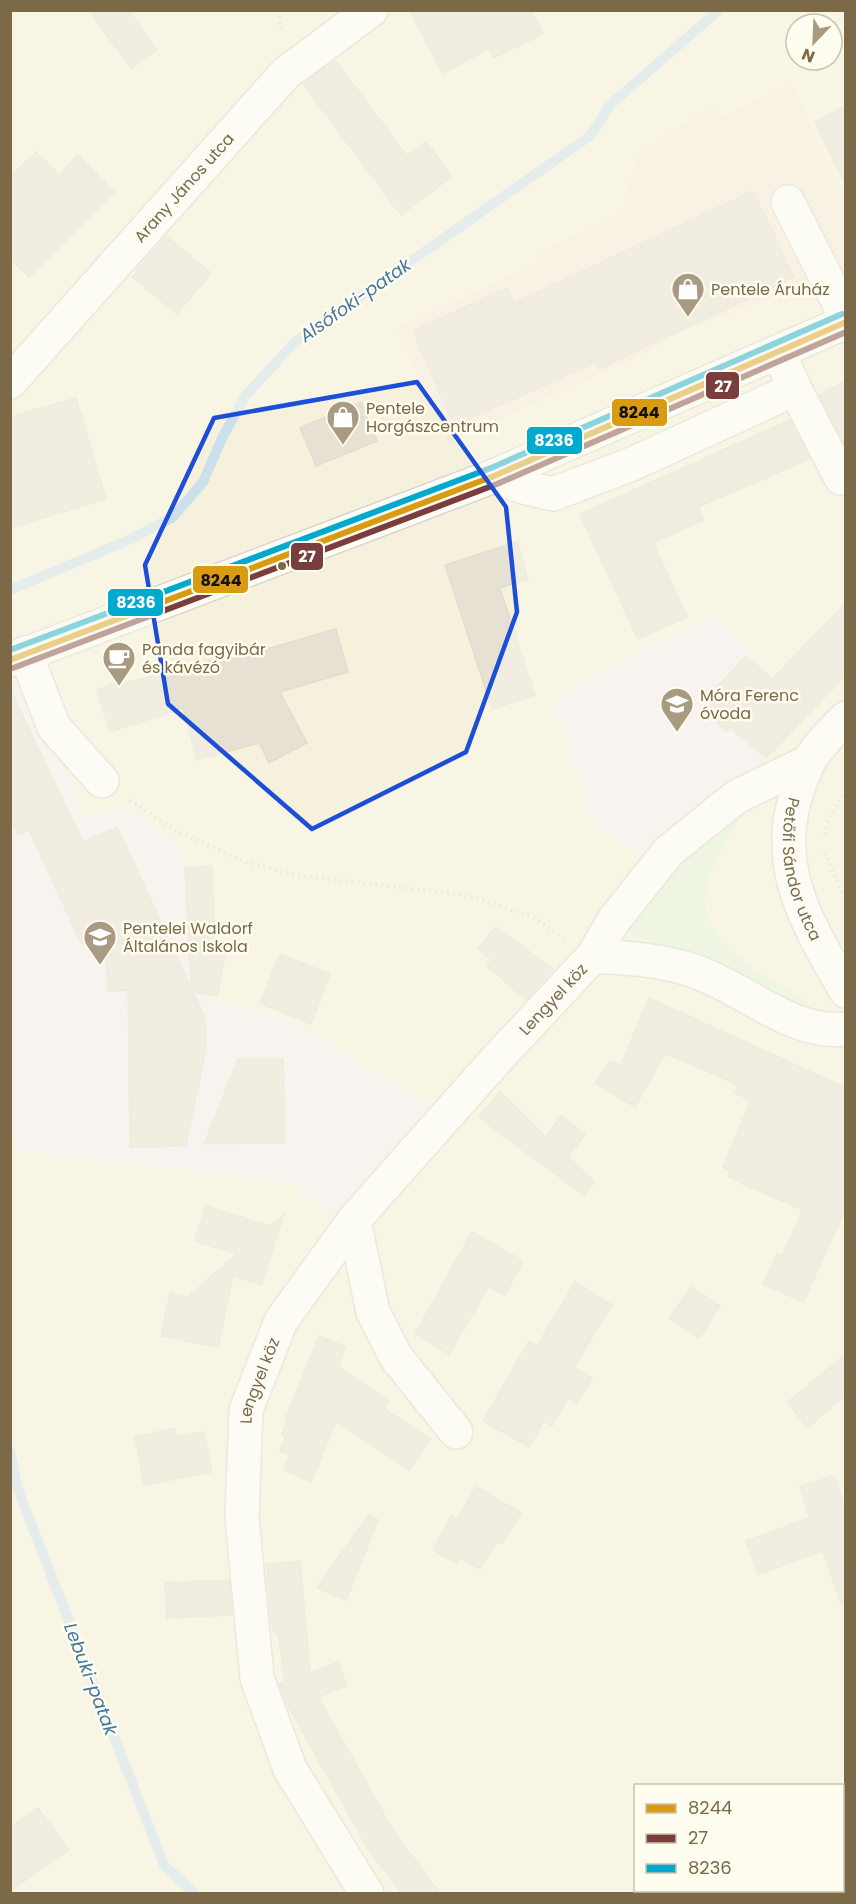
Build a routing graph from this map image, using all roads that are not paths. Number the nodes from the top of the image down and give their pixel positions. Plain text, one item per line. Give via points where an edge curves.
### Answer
1 (372, 10) edge
2 (788, 202) dead end
3 (846, 317) edge
4 (846, 322) edge
5 (779, 353) junction
6 (10, 382) edge
7 (795, 389) junction
8 (494, 476) junction
9 (841, 478) dead end
10 (18, 656) edge
11 (846, 718) edge
12 (808, 762) junction
13 (102, 781) road end
14 (593, 956) junction
15 (846, 991) edge
16 (846, 1029) edge
17 (354, 1220) junction
18 (456, 1432) dead end
19 (367, 1893) edge

1 - 6 street, Arany János utca via 286,73
2 - 3 street
4 - 5 street
5 - 7 street
5 - 8 street
7 - 8 street via 632,464 553,494
7 - 9 street
8 - 10 street
10 - 13 street via 54,727
11 - 12 street, Petőfi Sándor utca
12 - 14 street, Lengyel köz via 736,797 669,852 614,920
12 - 15 street, Petőfi Sándor utca via 790,817 788,850 793,882 803,914
14 - 16 street via 651,960 698,972 797,1021 831,1031
14 - 17 street, Lengyel köz
17 - 18 street via 373,1312 396,1357
17 - 19 street, Lengyel köz via 281,1321 246,1410 242,1517 257,1678 290,1769

